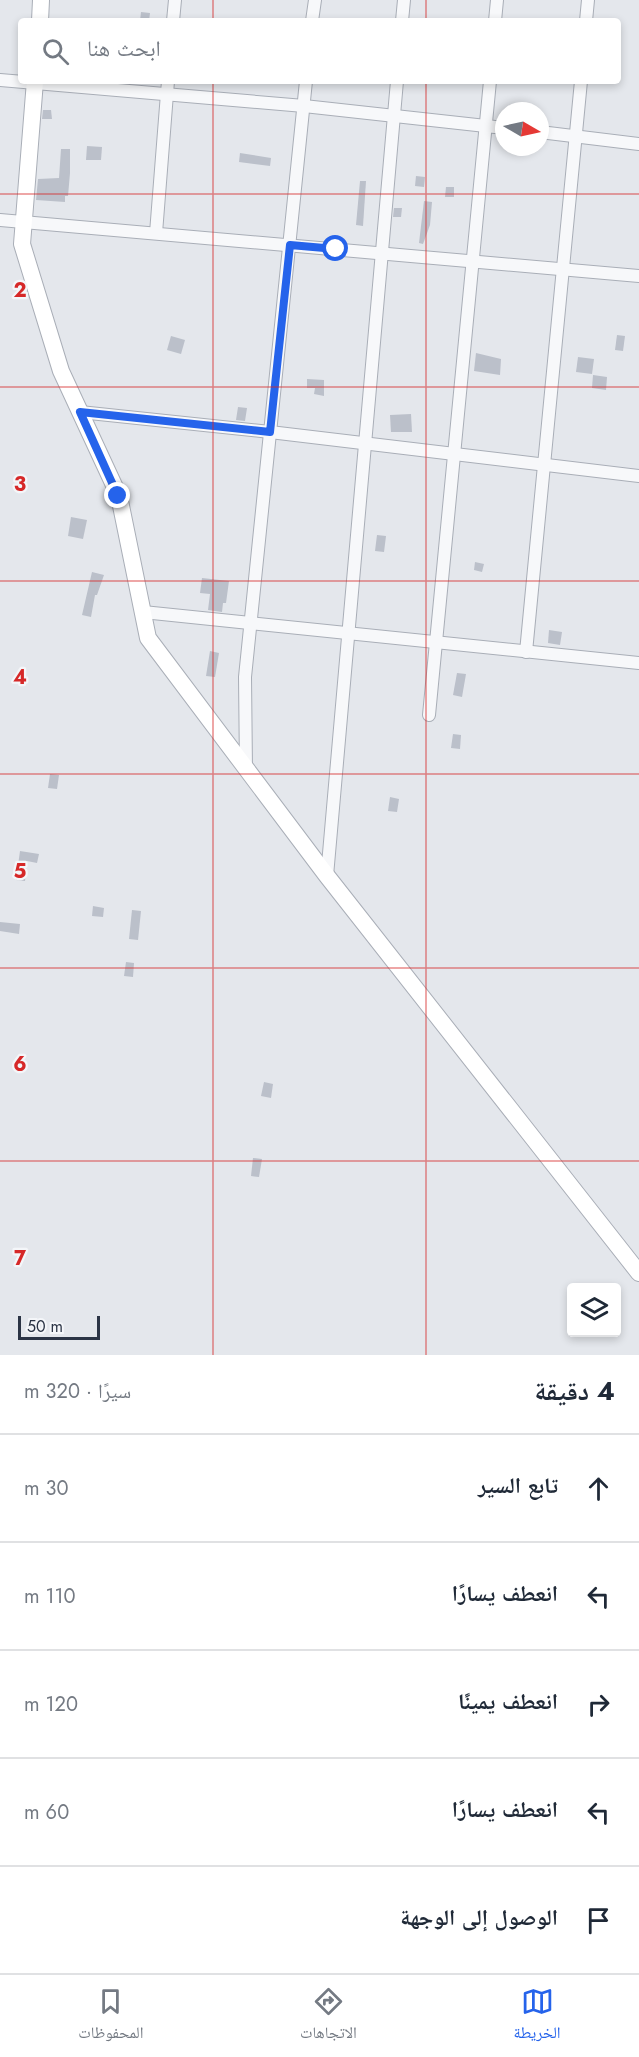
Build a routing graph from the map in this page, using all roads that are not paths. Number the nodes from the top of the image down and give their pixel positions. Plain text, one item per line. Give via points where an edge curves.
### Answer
1 (41, 0) edge
2 (175, 0) edge
3 (315, 0) edge
4 (404, 0) edge
5 (497, 0) edge
6 (588, 0) edge
7 (40, 18) edge
8 (173, 18) edge
9 (312, 18) edge
10 (402, 18) edge
11 (495, 18) edge
12 (586, 18) edge
13 (0, 80) edge
14 (18, 81) edge
15 (35, 84) edge
16 (57, 84) edge
17 (168, 84) edge
18 (306, 84) edge
19 (397, 84) edge
20 (490, 84) edge
21 (581, 84) edge
22 (167, 94) junction
23 (304, 106) junction
24 (393, 116) junction
25 (485, 126) junction
26 (495, 127) edge
27 (549, 133) edge
28 (575, 136) junction
29 (639, 144) edge
30 (0, 220) edge
31 (24, 222) junction
32 (156, 233) junction
33 (290, 245) junction
34 (382, 253) junction
35 (472, 261) junction
36 (563, 269) junction
37 (639, 276) edge
38 (80, 412) junction
39 (270, 432) junction
40 (365, 443) junction
41 (454, 453) junction
42 (544, 464) junction
43 (639, 476) edge
44 (143, 612) junction
45 (251, 624) junction
46 (348, 634) junction
47 (435, 642) junction
48 (526, 652) junction
49 (639, 663) edge
50 (429, 715) dead end
51 (246, 769) junction
52 (327, 876) junction
53 (639, 1273) edge

1 - 7 street
2 - 8 street
3 - 9 street
4 - 10 street
5 - 11 street
6 - 12 street
13 - 14 street
15 - 31 street
16 - 22 street
17 - 22 street
18 - 23 street
19 - 24 street
20 - 25 street
21 - 28 street
22 - 23 street
22 - 32 street
23 - 24 street
23 - 33 street
24 - 25 street
24 - 34 street
25 - 26 street
25 - 35 street
27 - 28 street
28 - 29 street
28 - 36 street
30 - 31 street
31 - 32 street
31 - 38 street via 22,244 61,371
32 - 33 street
33 - 34 street
33 - 39 street
34 - 35 street
34 - 40 street
35 - 36 street
35 - 41 street
36 - 37 street
36 - 42 street
38 - 39 street
38 - 44 street via 118,496
39 - 40 street
39 - 45 street
40 - 41 street
40 - 46 street
41 - 42 street
41 - 47 street
42 - 43 street
42 - 48 street
44 - 45 street
44 - 51 street via 148,638
45 - 46 street
45 - 51 street via 245,677
46 - 47 street
46 - 52 street
47 - 48 street
47 - 50 street
48 - 49 street
51 - 52 street
52 - 53 street

